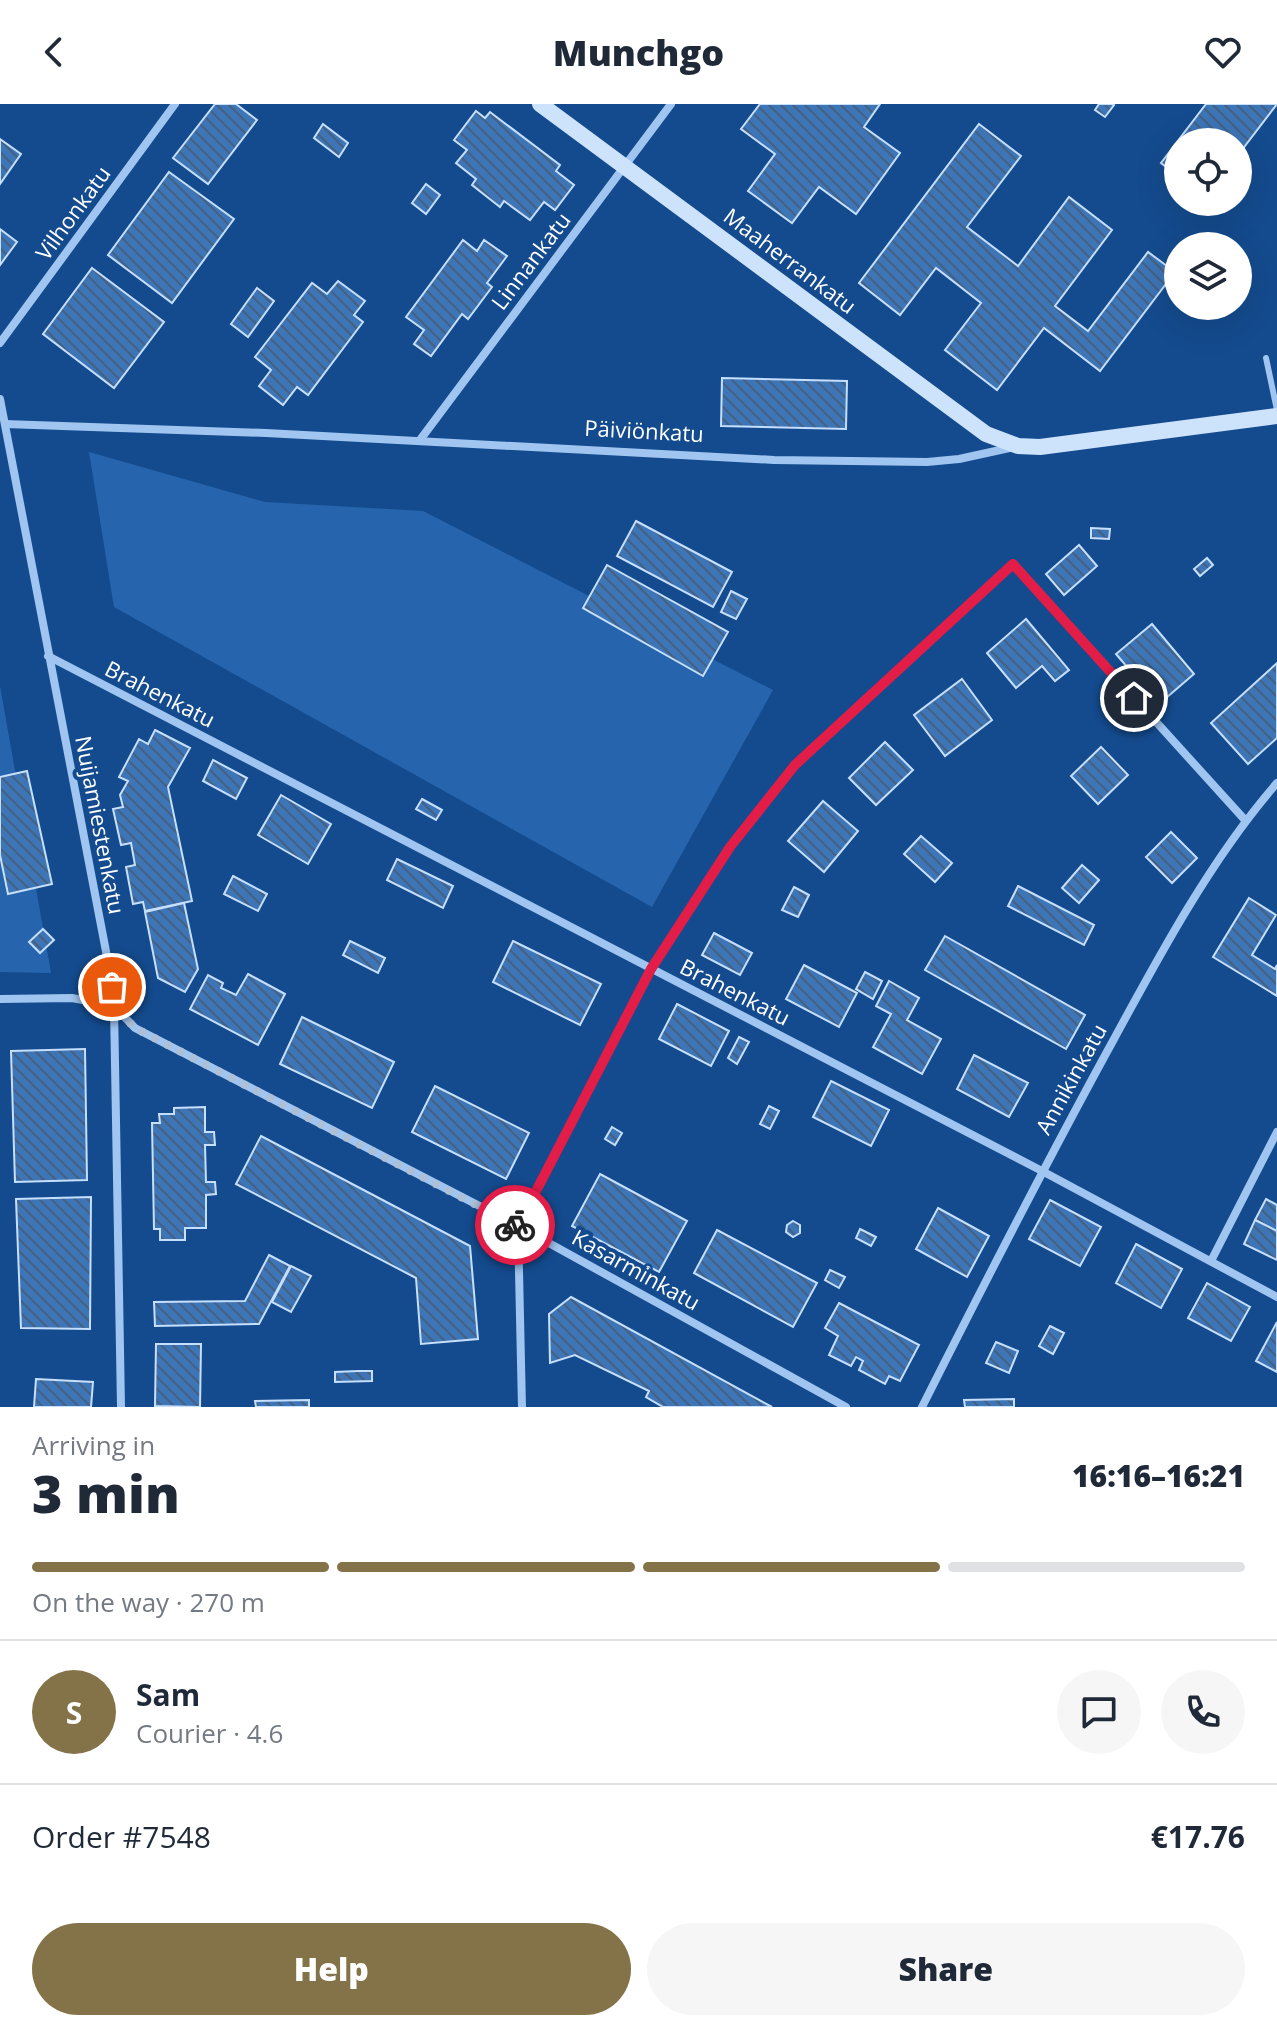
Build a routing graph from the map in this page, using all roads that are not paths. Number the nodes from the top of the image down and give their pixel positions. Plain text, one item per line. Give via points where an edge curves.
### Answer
1 (175, 104) edge
2 (540, 104) edge
3 (671, 104) edge
4 (625, 166) junction
5 (0, 343) edge
6 (1266, 358) dead end
7 (0, 399) edge
8 (1277, 410) edge
9 (1277, 416) edge
10 (5, 424) junction
11 (420, 440) junction
12 (1018, 446) junction
13 (48, 656) junction
14 (1277, 783) edge
15 (1245, 820) junction
16 (651, 969) junction
17 (0, 999) edge
18 (114, 1006) junction
19 (1277, 1132) edge
20 (1042, 1171) junction
21 (518, 1226) junction
22 (1211, 1261) junction
23 (1277, 1297) edge
24 (121, 1407) edge
25 (522, 1407) edge
26 (846, 1407) edge
27 (922, 1407) edge

1 - 5 street, Vilhonkatu
2 - 4 main road, Maaherrankatu
3 - 4 street, Linnankatu
4 - 11 street, Linnankatu
4 - 12 main road, Maaherrankatu via 986,434
6 - 8 lane
7 - 10 street, Nuijamiestenkatu
9 - 12 main road, Päiviönkatu
10 - 11 street, Päiviönkatu
10 - 13 street, Nuijamiestenkatu
11 - 12 street, Päiviönkatu via 774,460 927,462
13 - 16 street, Brahenkatu
13 - 18 street, Nuijamiestenkatu
14 - 15 street, Annikinkatu
15 - 16 street via 1013,564 795,765 730,847
15 - 20 street, Annikinkatu via 1150,973
16 - 20 street, Brahenkatu
16 - 21 street
17 - 18 street via 72,998
18 - 21 street, Kasarminkatu via 135,1028
18 - 24 street, Nuijamiestenkatu
19 - 22 street
20 - 22 street, Brahenkatu
20 - 27 street, Annikinkatu
21 - 25 street
21 - 26 street, Kasarminkatu
22 - 23 street, Brahenkatu

